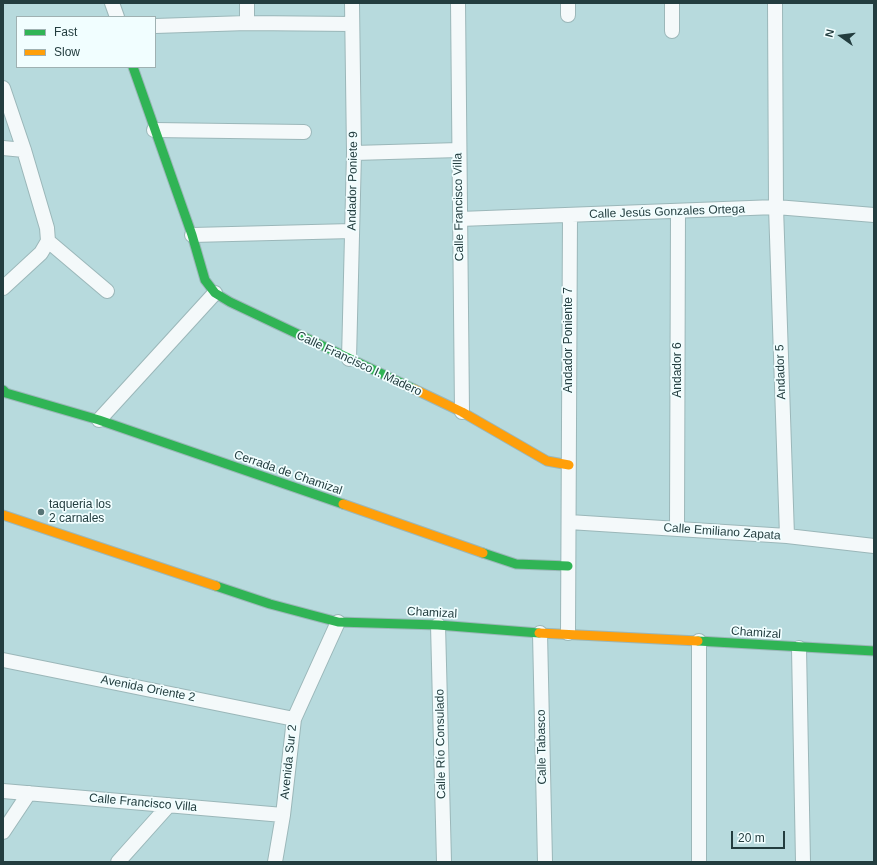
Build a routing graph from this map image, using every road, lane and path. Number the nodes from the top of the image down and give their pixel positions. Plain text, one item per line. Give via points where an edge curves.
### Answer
1 (112, 3) edge
2 (247, 3) edge
3 (352, 3) edge
4 (458, 3) edge
5 (672, 3) edge
6 (775, 3) edge
7 (117, 16) edge
8 (247, 23) junction
9 (352, 24) junction
10 (156, 26) edge
11 (672, 31) dead end
12 (133, 68) edge
13 (3, 88) edge
14 (154, 130) junction
15 (304, 132) dead end
16 (3, 148) edge
17 (24, 150) junction
18 (459, 150) junction
19 (354, 153) junction
20 (776, 207) junction
21 (678, 211) junction
22 (874, 215) edge
23 (570, 216) junction
24 (460, 219) junction
25 (352, 231) junction
26 (192, 235) junction
27 (48, 241) junction
28 (9, 276) edge
29 (3, 288) edge
30 (107, 291) dead end
31 (215, 293) junction
32 (349, 359) junction
33 (3, 390) edge
34 (462, 412) junction
35 (99, 420) junction
36 (569, 465) junction
37 (4, 516) edge
38 (570, 522) junction
39 (677, 529) junction
40 (786, 536) junction
41 (874, 546) edge
42 (568, 566) junction
43 (338, 622) junction
44 (438, 625) junction
45 (540, 633) junction
46 (568, 633) junction
47 (699, 641) junction
48 (799, 648) junction
49 (874, 651) edge
50 (3, 660) edge
51 (294, 719) junction
52 (3, 791) edge
53 (29, 793) junction
54 (169, 805) junction
55 (283, 815) junction
56 (3, 832) edge
57 (118, 862) edge
58 (275, 862) edge
59 (444, 862) edge
60 (545, 862) edge
61 (699, 862) edge
62 (803, 862) edge

1 - 7 street
2 - 8 street
3 - 9 street, Andador Poniete 9
4 - 18 street, Calle Francisco Villa
5 - 11 street
6 - 20 street, Andador 5
8 - 9 street
8 - 10 street
9 - 19 street, Andador Poniete 9
12 - 14 street, Calle Francisco I. Madero
13 - 17 street
14 - 15 street
14 - 26 street, Calle Francisco I. Madero
16 - 17 street
17 - 27 street via 47,228
18 - 19 street
18 - 24 street, Calle Francisco Villa
19 - 25 street, Andador Poniete 9
20 - 21 street, Calle Jesús Gonzales Ortega
20 - 22 street, Calle Jesús Gonzales Ortega
20 - 40 street, Andador 5
21 - 23 street, Calle Jesús Gonzales Ortega
21 - 39 street, Andador 6
23 - 24 street, Calle Jesús Gonzales Ortega
23 - 36 street, Andador Poniente 7
24 - 34 street, Calle Francisco Villa
25 - 26 street
25 - 32 street, Andador Poniete 9
26 - 31 street, Calle Francisco I. Madero via 205,280
27 - 28 street via 41,253
27 - 30 street
28 - 29 street
31 - 32 street, Calle Francisco I. Madero
31 - 35 street
32 - 34 street, Calle Francisco I. Madero
33 - 35 street, Cerrada de Chamizal
34 - 36 street, Calle Francisco I. Madero via 547,461
35 - 42 street, Cerrada de Chamizal via 516,564
36 - 38 street
37 - 43 street, Chamizal via 270,604
38 - 39 street, Calle Emiliano Zapata
38 - 42 street
39 - 40 street, Calle Emiliano Zapata
40 - 41 street, Calle Emiliano Zapata
42 - 46 street
43 - 44 street, Chamizal
43 - 51 street, Avenida Sur 2
44 - 45 street, Chamizal
44 - 59 street, Calle Río Consulado
45 - 46 street, Chamizal
45 - 60 street, Calle Tabasco
46 - 47 street, Chamizal
47 - 48 street, Chamizal
47 - 61 street
48 - 49 street, Chamizal
48 - 62 street
50 - 51 street, Avenida Oriente 2
51 - 55 street, Avenida Sur 2
52 - 53 street, Calle Francisco Villa
53 - 54 street, Calle Francisco Villa
53 - 56 street
54 - 55 street, Calle Francisco Villa
54 - 57 street
55 - 58 street, Avenida Sur 2

